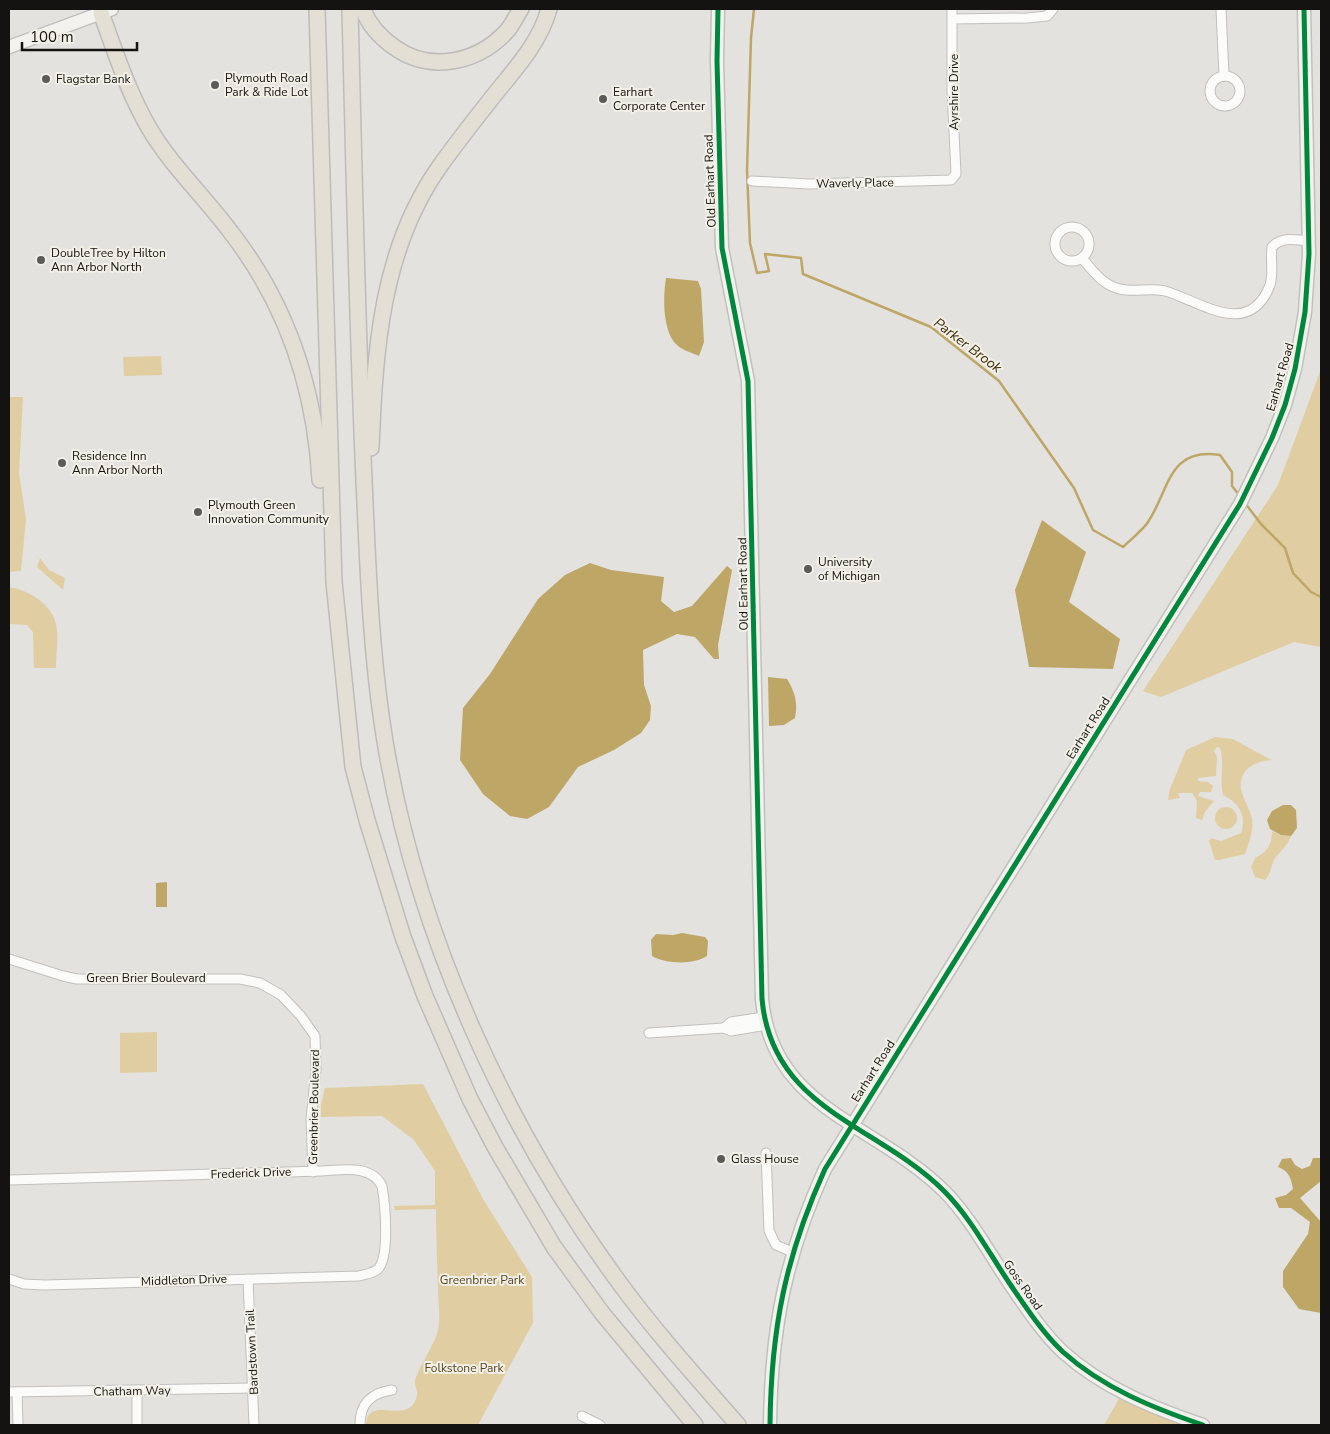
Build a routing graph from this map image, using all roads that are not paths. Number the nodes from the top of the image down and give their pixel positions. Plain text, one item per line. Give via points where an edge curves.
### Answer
1 (316, 9) edge
2 (350, 9) edge
3 (363, 9) edge
4 (521, 9) edge
5 (549, 9) edge
6 (718, 9) edge
7 (952, 9) edge
8 (1053, 9) edge
9 (1221, 9) edge
10 (1304, 9) edge
11 (106, 11) edge
12 (953, 18) junction
13 (9, 47) edge
14 (1224, 76) dead end
15 (956, 174) joint
16 (752, 181) dead end
17 (1309, 240) junction
18 (1082, 258) dead end
19 (368, 560) junction
20 (353, 767) junction
21 (9, 959) edge
22 (281, 995) joint
23 (765, 1021) junction
24 (649, 1033) dead end
25 (852, 1124) junction
26 (766, 1153) dead end
27 (313, 1172) junction
28 (9, 1180) edge
29 (792, 1252) junction
30 (359, 1276) joint
31 (9, 1278) edge
32 (248, 1278) junction
33 (254, 1388) junction
34 (392, 1390) dead end
35 (13, 1392) edge
36 (137, 1392) junction
37 (582, 1416) dead end
38 (18, 1425) edge
39 (137, 1425) edge
40 (254, 1425) edge
41 (360, 1425) edge
42 (600, 1425) edge
43 (695, 1425) edge
44 (738, 1425) edge
45 (770, 1425) edge
46 (1203, 1425) edge

1 - 20 highway via 334,582
2 - 19 highway via 360,394
3 - 4 highway via 380,37 399,50 418,60 446,62 469,58 490,46 508,31
5 - 19 highway via 544,25 526,56 438,168 411,217 393,262 378,335
6 - 23 street, Old Earhart Road via 716,61 722,248 748,381
7 - 12 street, Ayrshire Drive
8 - 12 street via 1047,16 1028,18
9 - 14 street
10 - 17 street, Earhart Road
11 - 13 street
11 - 20 highway via 129,86 149,128 257,267 277,303 302,366 319,468 328,621 340,709
12 - 15 street, Ayrshire Drive
15 - 16 street, Waverly Place via 951,180 941,181 809,184
17 - 18 street via 1276,242 1272,247 1270,284 1255,306 1234,315 1222,314 1164,291 1118,288 1098,278
17 - 25 street, Earhart Road via 1305,312 1295,369 1282,413 1240,504
19 - 44 highway via 374,657 394,787 428,908 462,1003 513,1111 581,1228 620,1285
20 - 43 highway via 406,945 442,1038 478,1115 554,1247 632,1353
21 - 22 street, Green Brier Boulevard via 77,978 240,979 260,983
22 - 27 street, Greenbrier Boulevard via 315,1036 316,1070 311,1118
23 - 24 street via 731,1031 724,1028
23 - 25 street, Old Earhart Road via 778,1056 793,1078 818,1103
25 - 29 street, Earhart Road via 821,1178
25 - 46 street, Goss Road via 925,1173 946,1193 1025,1306 1064,1353 1126,1395 1162,1412
26 - 29 street via 769,1231 776,1245
27 - 28 street, Frederick Drive
27 - 30 street, Frederick Drive via 366,1172 379,1179 385,1254 379,1268 371,1274
29 - 45 street, Earhart Road via 774,1337
30 - 32 street, Middleton Drive
31 - 32 street, Middleton Drive via 24,1284 45,1285
32 - 33 street, Bardstown Trail
33 - 36 street, Chatham Way
33 - 40 street, Bardstown Trail
34 - 41 street via 369,1398 363,1405
35 - 36 street, Chatham Way
35 - 38 street
36 - 39 street
37 - 42 street

